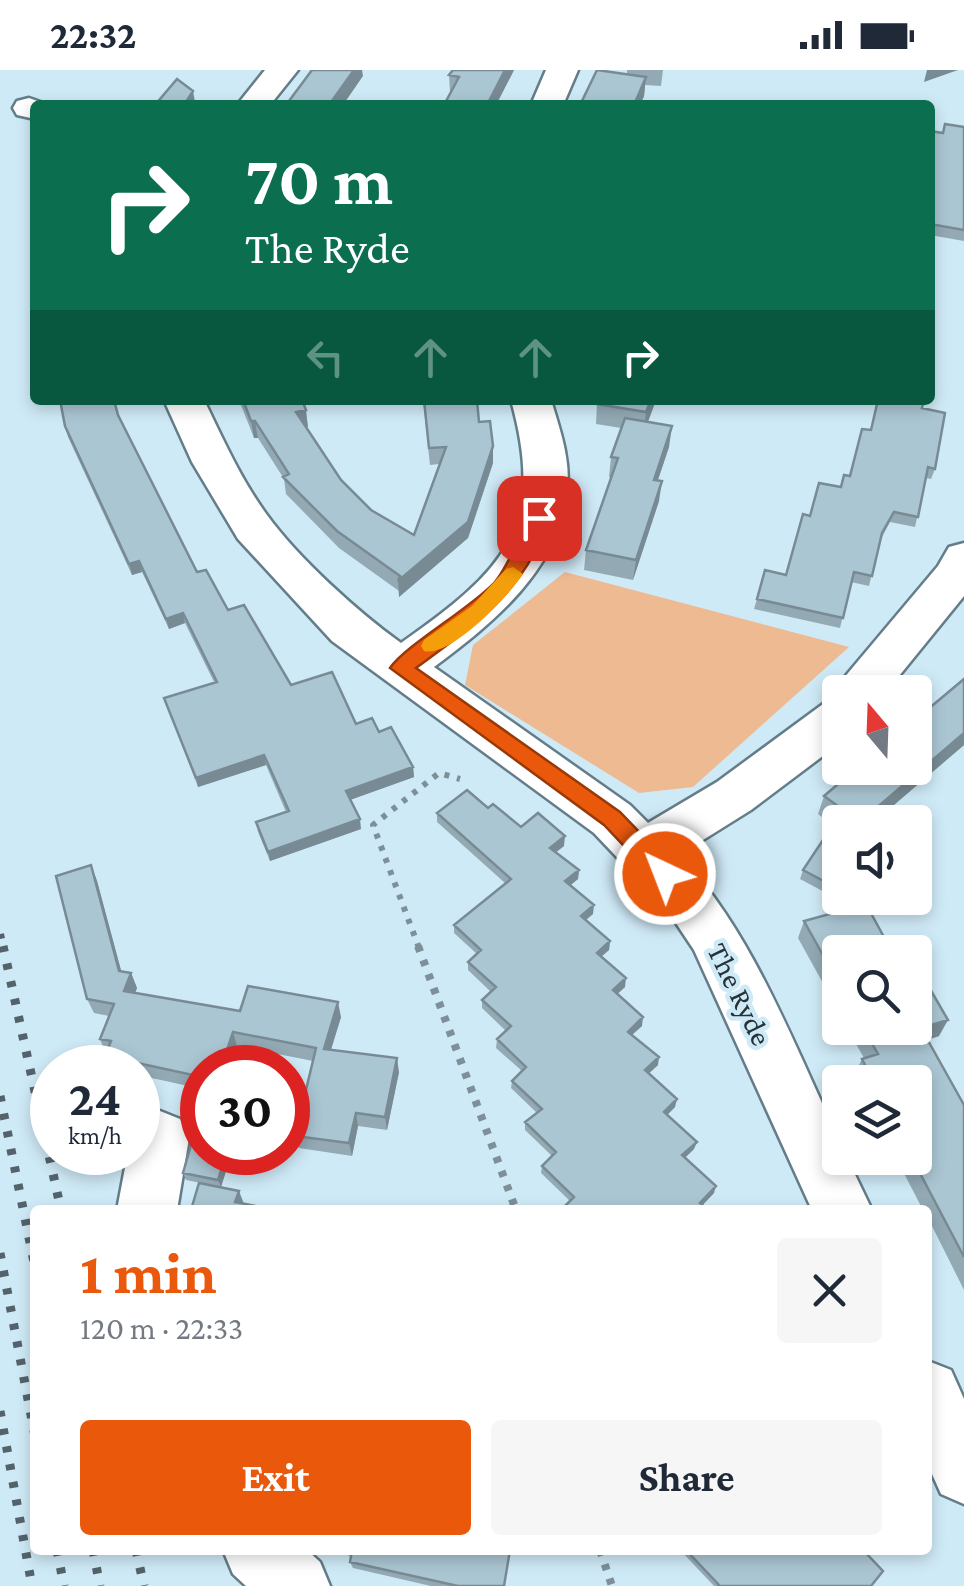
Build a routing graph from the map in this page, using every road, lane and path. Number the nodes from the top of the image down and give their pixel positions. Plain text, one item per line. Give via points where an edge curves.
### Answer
1 (282, 70) edge
2 (562, 70) edge
3 (257, 100) edge
4 (550, 100) edge
5 (186, 405) edge
6 (533, 405) edge
7 (964, 558) edge
8 (400, 668) junction
9 (874, 675) edge
10 (822, 731) edge
11 (460, 779) dead end
12 (644, 851) junction
13 (153, 1175) edge
14 (148, 1205) edge
15 (514, 1205) edge
16 (840, 1205) edge
17 (932, 1402) edge
18 (964, 1472) edge
19 (262, 1555) edge
20 (602, 1555) edge
21 (296, 1586) edge
22 (612, 1586) edge

1 - 3 street
2 - 4 street
5 - 8 street, The Ryde via 253,528 348,629
6 - 8 street via 548,451 546,496 532,540 509,580 479,612
7 - 9 street
8 - 12 street, The Ryde via 599,808
10 - 12 street
11 - 15 path via 439,773 374,824
12 - 16 street, The Ryde via 714,936
13 - 14 street
17 - 18 street
19 - 21 street
20 - 22 path

